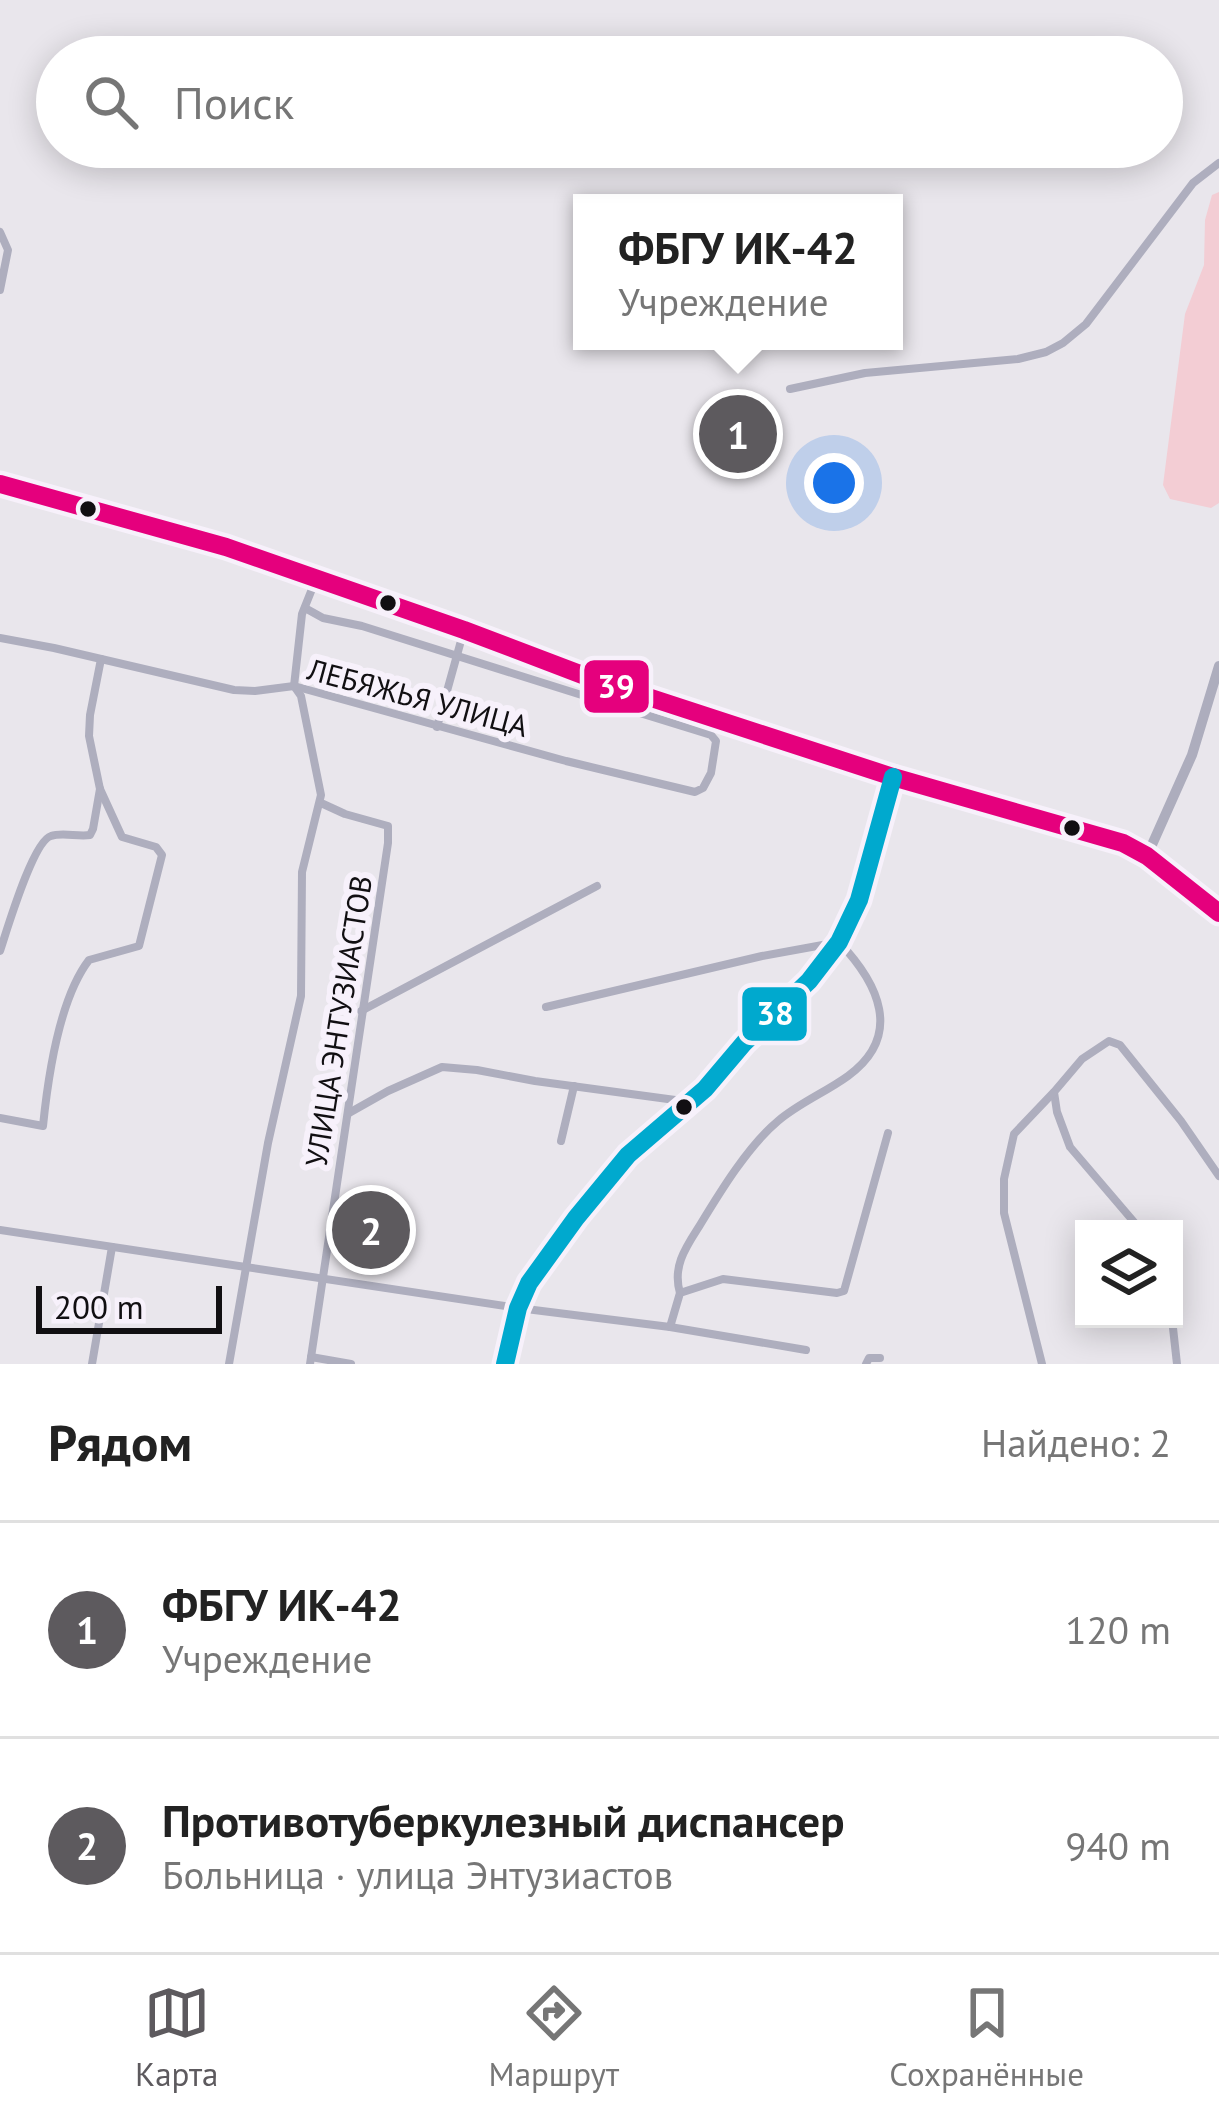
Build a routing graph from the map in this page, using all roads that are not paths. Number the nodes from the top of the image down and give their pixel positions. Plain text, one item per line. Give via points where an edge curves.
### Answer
1 (1219, 163) edge
2 (0, 232) edge
3 (0, 290) edge
4 (790, 389) dead end
5 (0, 484) edge
6 (316, 577) junction
7 (304, 608) junction
8 (464, 630) junction
9 (0, 638) edge
10 (457, 657) junction
11 (101, 659) junction
12 (1219, 665) edge
13 (593, 679) junction
14 (295, 686) junction
15 (588, 697) junction
16 (437, 727) junction
17 (893, 777) junction
18 (100, 789) junction
19 (321, 803) junction
20 (1147, 856) junction
21 (598, 886) dead end
22 (1219, 913) edge
23 (839, 942) junction
24 (0, 951) edge
25 (546, 1007) dead end
26 (362, 1011) junction
27 (574, 1086) junction
28 (1054, 1092) junction
29 (691, 1102) junction
30 (349, 1113) junction
31 (0, 1118) edge
32 (888, 1133) dead end
33 (561, 1141) dead end
34 (1219, 1176) edge
35 (1132, 1220) edge
36 (0, 1230) edge
37 (112, 1247) junction
38 (244, 1268) junction
39 (325, 1280) junction
40 (680, 1293) junction
41 (518, 1308) junction
42 (670, 1327) junction
43 (1173, 1328) edge
44 (806, 1349) dead end
45 (880, 1358) dead end
46 (311, 1361) edge
47 (92, 1364) edge
48 (229, 1364) edge
49 (351, 1364) edge
50 (505, 1364) edge
51 (866, 1364) edge
52 (1042, 1364) edge
53 (1177, 1364) edge

1 - 4 street via 1193,183 1086,324 1046,352
2 - 3 street via 8,250
5 - 6 street
6 - 7 street
6 - 8 street
7 - 10 street
7 - 14 street
8 - 10 street
8 - 13 street
9 - 11 street, ЛЕБЯЖЬЯ УЛИЦА
10 - 15 street
10 - 16 street
11 - 14 street, ЛЕБЯЖЬЯ УЛИЦА via 234,690
11 - 18 street via 89,725
12 - 20 street via 1192,755
13 - 15 street
13 - 17 street
14 - 16 street, ЛЕБЯЖЬЯ УЛИЦА
14 - 19 street
15 - 16 street, ЛЕБЯЖЬЯ УЛИЦА via 711,735 704,788
17 - 20 street
17 - 23 street
18 - 24 street via 90,835 43,841
18 - 31 street via 122,837 161,855 139,946 88,960 68,1000 43,1126
19 - 26 street, УЛИЦА ЭНТУЗИАСТОВ via 388,826
19 - 38 street via 302,872 301,996
20 - 22 street
21 - 26 street
23 - 25 street
23 - 29 street
23 - 40 street via 862,969 881,1013 875,1042 850,1075 767,1130 724,1184 682,1252
26 - 30 street, УЛИЦА ЭНТУЗИАСТОВ
27 - 29 street
27 - 30 street via 442,1067
27 - 33 street
28 - 34 street via 1093,1049 1115,1042
28 - 35 street via 1070,1147
28 - 52 street via 1014,1134 1002,1196
29 - 41 street via 628,1155
30 - 39 street, УЛИЦА ЭНТУЗИАСТОВ
32 - 40 street via 844,1291 723,1279
36 - 37 street
37 - 38 street
37 - 47 street
38 - 39 street
38 - 48 street
39 - 41 street
39 - 46 street, УЛИЦА ЭНТУЗИАСТОВ
40 - 42 street
41 - 42 street
41 - 50 street
42 - 44 street
43 - 53 street
45 - 51 street
46 - 49 street

